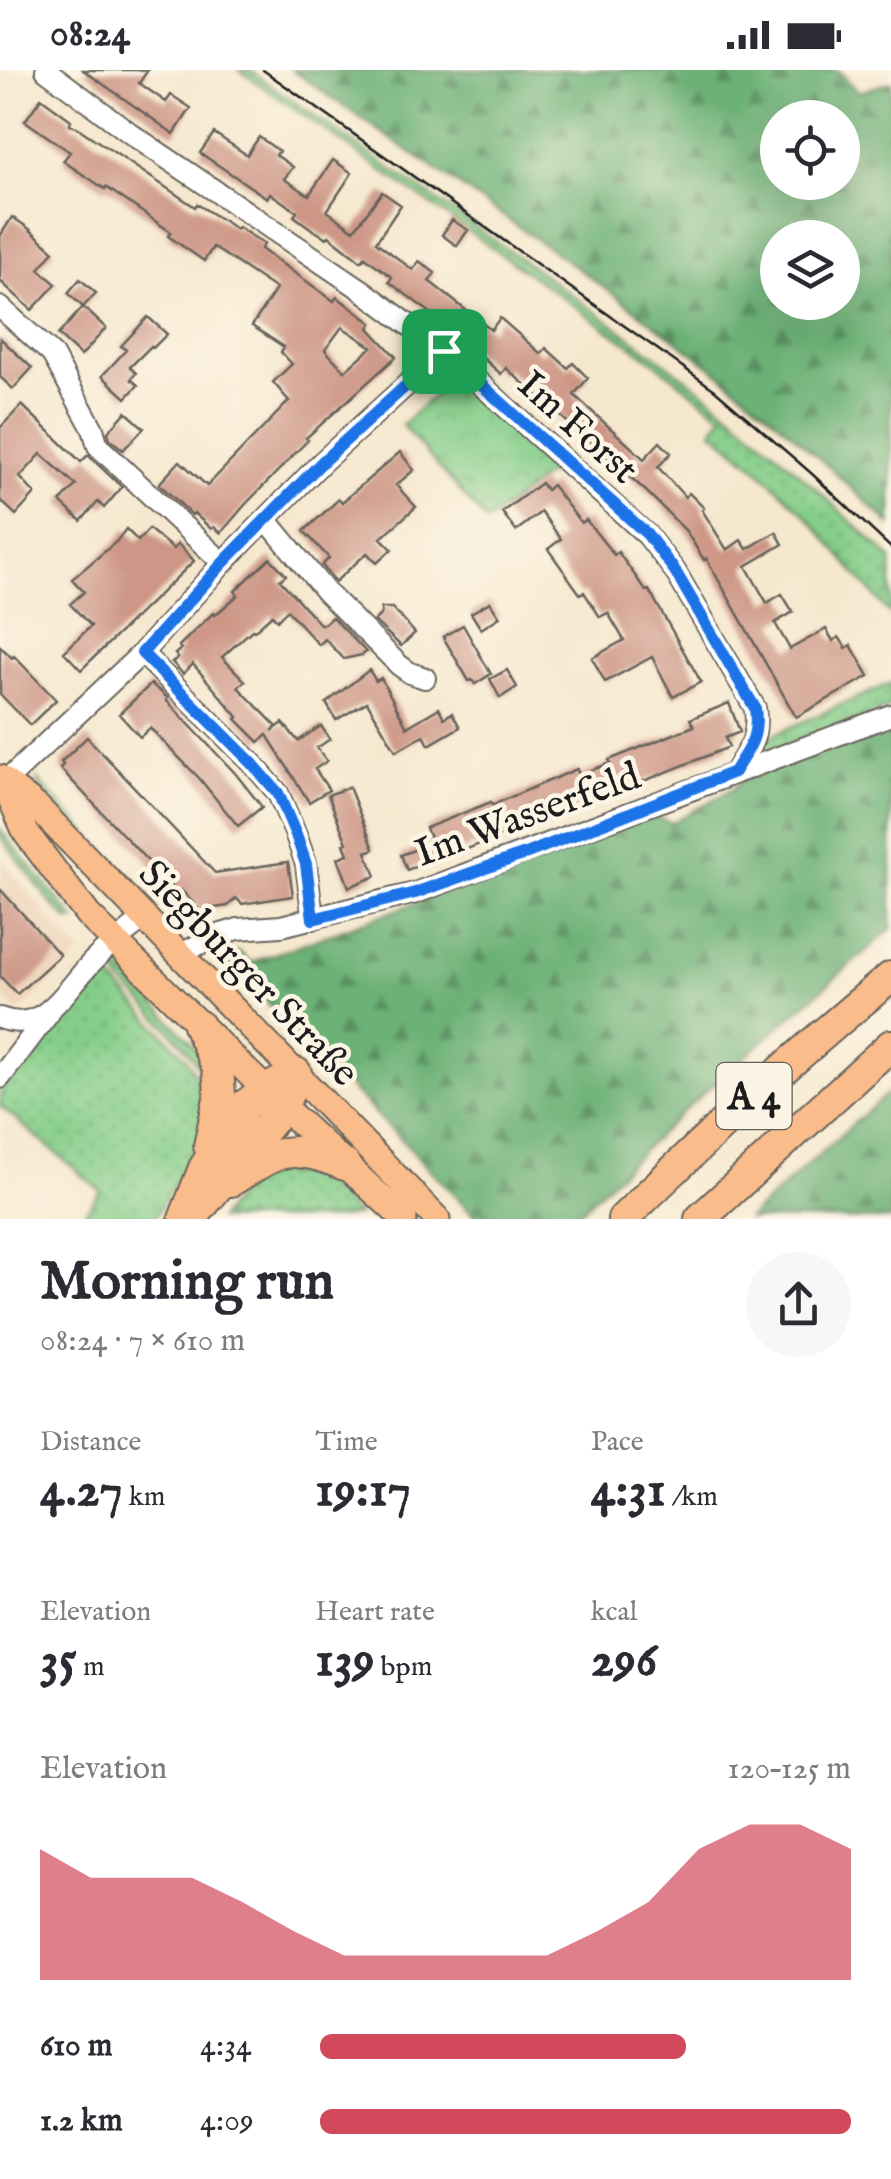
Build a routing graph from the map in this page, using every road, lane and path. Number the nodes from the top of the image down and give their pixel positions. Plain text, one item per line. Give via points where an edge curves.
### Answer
1 (46, 70) edge
2 (0, 307) edge
3 (444, 351) junction
4 (266, 519) junction
5 (223, 563) junction
6 (142, 653) junction
7 (425, 678) dead end
8 (891, 715) edge
9 (734, 772) junction
10 (2, 781) edge
11 (144, 918) junction
12 (313, 919) junction
13 (115, 942) junction
14 (182, 954) junction
15 (891, 978) edge
16 (55, 1006) junction
17 (0, 1018) edge
18 (198, 1025) junction
19 (891, 1045) edge
20 (296, 1074) junction
21 (0, 1078) edge
22 (274, 1099) junction
23 (346, 1165) junction
24 (208, 1180) junction
25 (184, 1219) edge
26 (192, 1219) edge
27 (404, 1219) edge
28 (437, 1219) edge
29 (623, 1219) edge
30 (700, 1219) edge

1 - 3 street, Im Forst
2 - 5 street via 52,354 98,446
3 - 4 street
3 - 9 street, Im Forst via 647,534 675,571 755,708 758,728
4 - 5 street
4 - 7 street via 326,592 410,673
5 - 6 street
6 - 10 street
6 - 12 street via 278,793 306,864
8 - 9 street, Im Wasserfeld
9 - 12 street, Im Wasserfeld via 415,893
10 - 11 main road, Siegburger Straße via 37,807
10 - 13 main road, Siegburger Straße via 26,833
11 - 13 street
11 - 14 main road, Siegburger Straße
12 - 14 street, Im Wasserfeld via 238,929
13 - 16 street
13 - 18 main road, Siegburger Straße
14 - 20 main road, Siegburger Straße
15 - 29 highway, A 4
16 - 17 street via 28,1022
16 - 21 street
18 - 22 main road, Siegburger Straße
18 - 24 highway via 218,1068 220,1094
19 - 30 highway, A 4
20 - 22 highway
20 - 28 main road, Siegburger Straße
22 - 23 main road, Siegburger Straße
22 - 24 highway
23 - 24 highway via 283,1152
23 - 27 main road, Siegburger Straße
24 - 25 highway
24 - 26 highway

